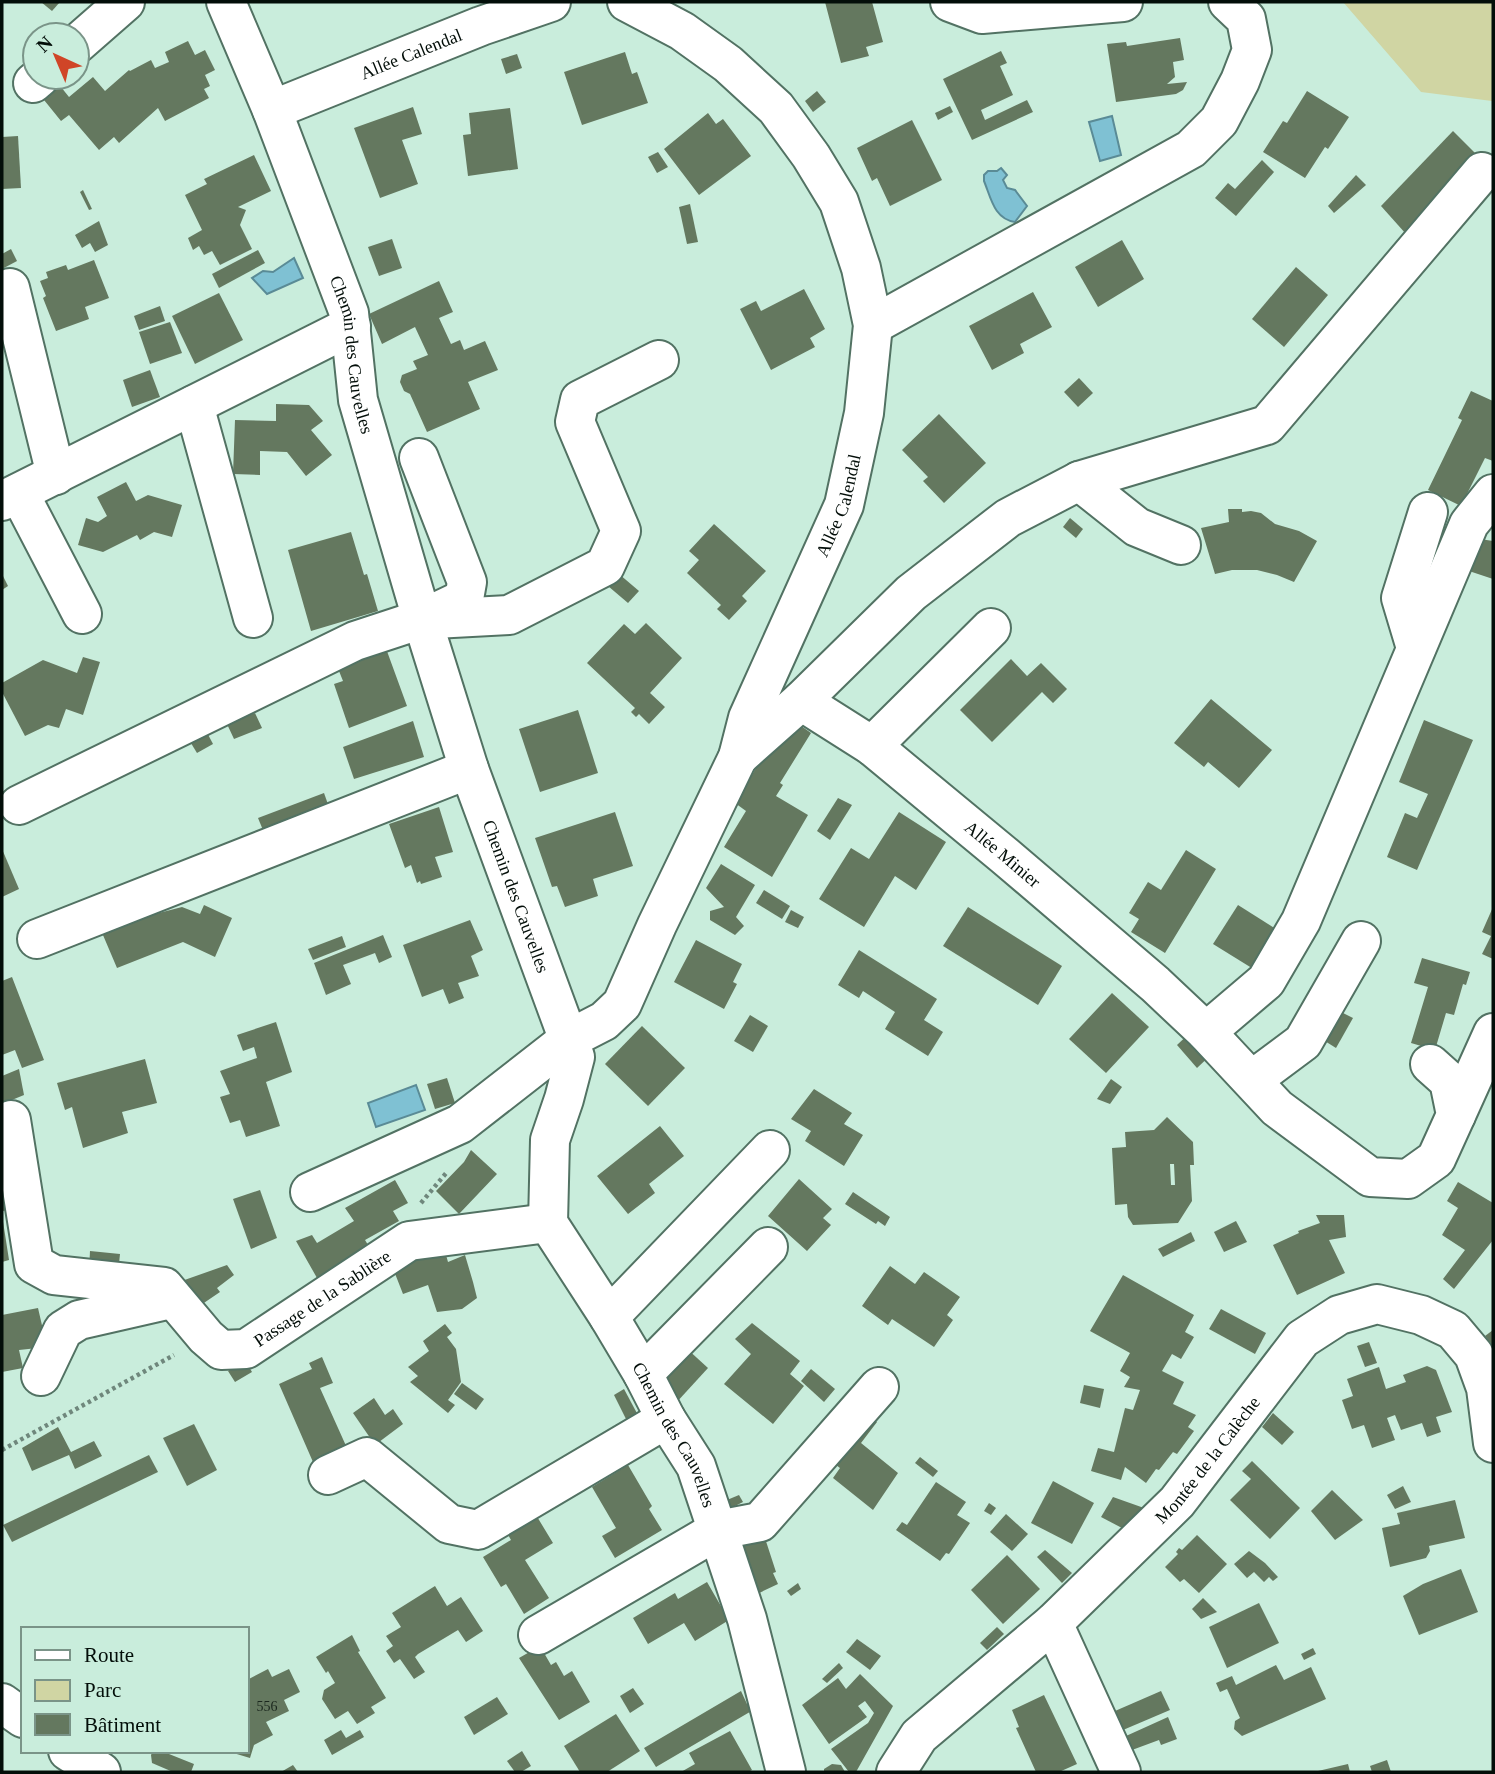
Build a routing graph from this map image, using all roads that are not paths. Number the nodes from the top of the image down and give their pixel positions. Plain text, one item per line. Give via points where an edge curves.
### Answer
1 (125, 2) edge
2 (226, 2) edge
3 (551, 2) edge
4 (627, 2) edge
5 (950, 2) edge
6 (1123, 2) edge
7 (1228, 2) edge
8 (91, 32) edge
9 (272, 110) junction
10 (1482, 172) dead end
11 (10, 288) dead end
12 (873, 325) junction
13 (351, 326) junction
14 (659, 360) dead end
15 (194, 405) junction
16 (419, 458) dead end
17 (55, 475) junction
18 (1079, 481) junction
19 (1493, 494) edge
20 (11, 497) edge
21 (1428, 512) dead end
22 (1181, 545) dead end
23 (82, 614) dead end
24 (253, 618) dead end
25 (422, 620) junction
26 (991, 628) dead end
27 (1416, 648) junction
28 (801, 701) junction
29 (872, 746) junction
30 (738, 757) junction
31 (469, 769) junction
32 (19, 805) dead end
33 (37, 939) dead end
34 (1361, 941) dead end
35 (1206, 1032) junction
36 (1493, 1033) edge
37 (569, 1038) junction
38 (1430, 1064) dead end
39 (1252, 1080) junction
40 (1456, 1115) junction
41 (11, 1120) dead end
42 (770, 1150) dead end
43 (310, 1192) dead end
44 (548, 1223) junction
45 (768, 1247) dead end
46 (171, 1299) junction
47 (609, 1317) junction
48 (643, 1374) junction
49 (41, 1376) dead end
50 (879, 1387) dead end
51 (666, 1419) junction
52 (1493, 1443) edge
53 (328, 1475) dead end
54 (718, 1530) junction
55 (1053, 1623) junction
56 (538, 1635) dead end
57 (2, 1703) edge
58 (21, 1717) edge
59 (71, 1753) edge
60 (101, 1772) edge
61 (786, 1772) edge
62 (896, 1772) edge
63 (1121, 1772) edge

1 - 8 street
2 - 9 street, Chemin des Cauvelles
3 - 9 street, Allée Calendal
4 - 12 street, Allée Calendal via 682,31 728,64 776,108 839,202 861,268
5 - 6 street via 982,15
7 - 12 street via 1246,19 1252,50 1219,121 1191,149
9 - 13 street, Chemin des Cauvelles
10 - 18 street via 1267,425
11 - 17 street
12 - 30 street, Allée Calendal via 864,413 844,505 748,718
13 - 15 street
13 - 25 street, Chemin des Cauvelles via 358,400
14 - 25 street via 580,400 575,422 621,531 606,566 509,615
15 - 17 street
15 - 24 street
16 - 25 street via 467,582 464,599
17 - 20 street
18 - 22 street via 1137,527
18 - 28 street via 1008,518 911,593
19 - 27 street via 1469,524
20 - 23 street
21 - 27 street via 1401,598
25 - 31 street, Chemin des Cauvelles
25 - 32 street via 355,641
26 - 29 street
27 - 35 street via 1301,921 1266,981
28 - 29 street, Allée Minier
28 - 30 street
29 - 35 street, Allée Minier via 1115,949
30 - 37 street, Allée Calendal via 622,1004 604,1021
31 - 33 street
31 - 37 street, Chemin des Cauvelles
34 - 39 street via 1303,1042
35 - 39 street, Allée Minier
36 - 40 street, Allée Minier
37 - 43 street, Allée Calendal via 460,1124
37 - 44 street, Chemin des Cauvelles via 575,1057 550,1140
38 - 40 street via 1449,1081
39 - 40 street, Allée Minier via 1277,1108 1370,1177 1408,1180 1436,1159
41 - 46 street via 34,1264 54,1275 163,1287
42 - 47 street
44 - 46 street, Passage de la Sablière via 409,1241 246,1349 221,1350
44 - 47 street, Chemin des Cauvelles
45 - 48 street
46 - 49 street via 79,1320 63,1330
47 - 48 street, Chemin des Cauvelles
48 - 51 street, Chemin des Cauvelles
50 - 54 street via 760,1522
51 - 53 street via 478,1530 449,1524 367,1457
51 - 54 street, Chemin des Cauvelles via 696,1466
52 - 55 street, Montée de la Calèche via 1486,1388 1474,1355 1453,1330 1421,1315 1377,1304 1339,1315 1302,1339 1177,1502
54 - 56 street
54 - 61 street, Chemin des Cauvelles via 747,1619
55 - 62 street, Montée de la Calèche via 919,1735
55 - 63 street
57 - 58 street
59 - 60 street

